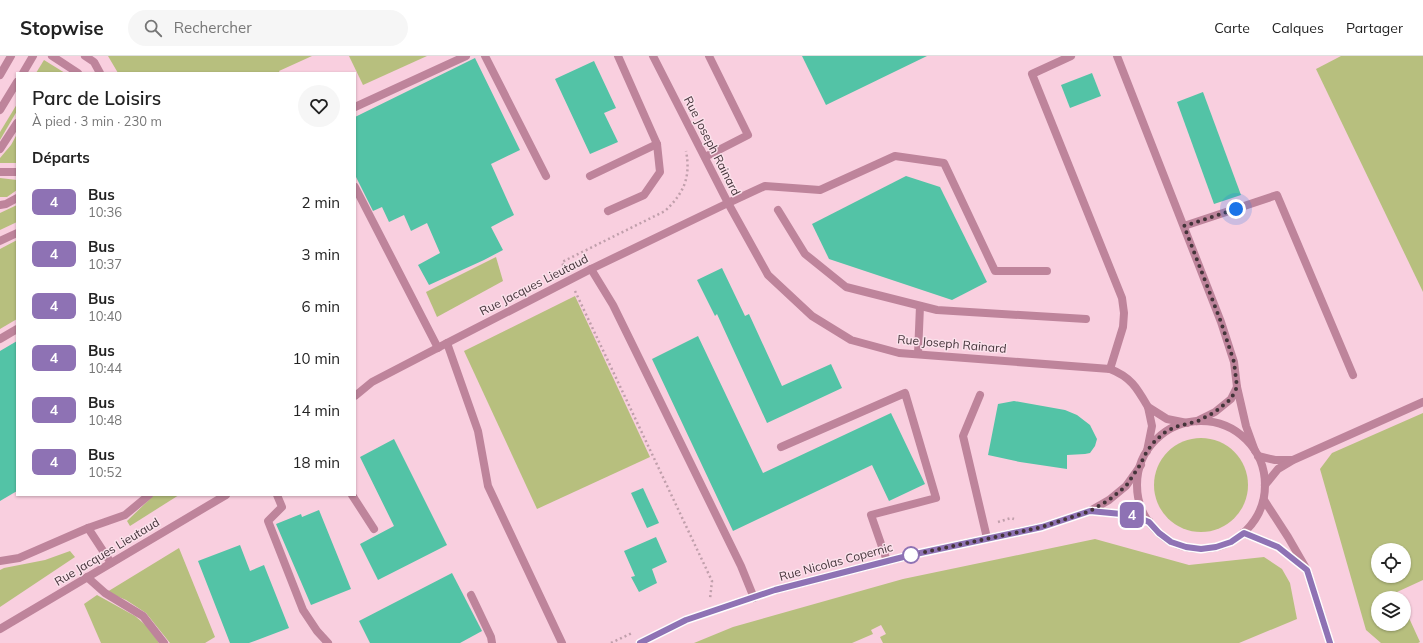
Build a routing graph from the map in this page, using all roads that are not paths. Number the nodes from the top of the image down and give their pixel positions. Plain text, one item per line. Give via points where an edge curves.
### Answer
1 (11, 56) edge
2 (33, 56) edge
3 (52, 56) edge
4 (84, 56) edge
5 (466, 56) edge
6 (485, 56) edge
7 (618, 56) edge
8 (652, 56) edge
9 (709, 56) edge
10 (1071, 56) edge
11 (1117, 56) edge
12 (23, 72) edge
13 (76, 72) edge
14 (99, 72) edge
15 (0, 75) edge
16 (16, 84) edge
17 (356, 107) edge
18 (0, 110) edge
19 (16, 125) edge
20 (657, 144) junction
21 (0, 149) edge
22 (705, 157) junction
23 (0, 172) edge
24 (16, 172) edge
25 (546, 176) dead end
26 (590, 176) dead end
27 (356, 189) edge
28 (16, 199) edge
29 (728, 203) junction
30 (0, 205) edge
31 (778, 210) dead end
32 (608, 211) dead end
33 (1184, 226) junction
34 (16, 233) edge
35 (0, 241) edge
36 (591, 269) junction
37 (1047, 271) dead end
38 (920, 306) junction
39 (1086, 319) dead end
40 (16, 330) edge
41 (0, 339) edge
42 (447, 343) junction
43 (438, 348) junction
44 (918, 354) junction
45 (1110, 369) junction
46 (1353, 375) dead end
47 (1237, 387) junction
48 (356, 395) edge
49 (980, 395) dead end
50 (1423, 402) edge
51 (1148, 407) junction
52 (1198, 421) junction
53 (1186, 423) junction
54 (782, 447) dead end
55 (1147, 451) junction
56 (1256, 453) junction
57 (1293, 460) junction
58 (1140, 465) junction
59 (1265, 485) junction
60 (148, 496) edge
61 (224, 496) edge
62 (277, 496) edge
63 (353, 496) edge
64 (1264, 500) junction
65 (1090, 511) junction
66 (1149, 522) junction
67 (88, 528) junction
68 (374, 529) dead end
69 (1244, 533) junction
70 (987, 538) junction
71 (0, 561) edge
72 (887, 561) junction
73 (111, 563) junction
74 (1307, 570) junction
75 (87, 577) junction
76 (471, 595) dead end
77 (754, 598) junction
78 (0, 629) edge
79 (164, 643) edge
80 (328, 643) edge
81 (492, 643) edge
82 (562, 643) edge
83 (640, 643) edge
84 (1330, 643) edge

1 - 15 street
2 - 12 street
3 - 13 street
4 - 14 street via 94,62
5 - 17 street
6 - 25 street
7 - 20 street
8 - 22 street, Rue Joseph Rainard
9 - 22 street via 748,135
10 - 45 street via 1032,74 1122,298 1123,327
11 - 33 street
16 - 18 street
19 - 21 street
20 - 26 street
20 - 32 street via 660,172 644,195
22 - 29 street, Rue Joseph Rainard
23 - 24 street
27 - 43 street
28 - 30 street
29 - 36 street, Rue Jacques Lieutaud
29 - 37 street, Rue Jacques Lieutaud via 765,186 820,190 895,156 944,163 995,271
29 - 44 street, Rue Joseph Rainard via 768,274 812,316 851,340 899,353
31 - 38 street via 805,254 846,287
33 - 46 street via 1278,195
33 - 47 street via 1221,322 1234,362
34 - 35 street
36 - 42 street, Rue Jacques Lieutaud
36 - 77 street via 613,305 738,559
38 - 39 street via 938,310
38 - 44 street
40 - 41 street
42 - 43 street, Rue Jacques Lieutaud
42 - 82 street via 478,431 488,486
43 - 48 street, Rue Jacques Lieutaud via 372,382
44 - 45 street, Rue Joseph Rainard
45 - 51 street, Rue Joseph Rainard via 1122,373 1135,386
47 - 52 street via 1231,399
47 - 56 street via 1246,426
49 - 70 street via 964,436
50 - 57 street
51 - 53 street via 1166,419
51 - 55 street via 1152,426
52 - 53 street
52 - 56 street via 1224,425 1246,440
53 - 55 street via 1164,433
54 - 72 street via 905,393 936,498 871,515
55 - 58 street
56 - 57 street via 1275,460
56 - 59 street via 1262,465
57 - 59 street via 1278,469
58 - 65 street via 1126,486
58 - 66 street via 1139,500
59 - 64 street
60 - 67 street via 125,515
61 - 73 street, Rue Jacques Lieutaud
62 - 80 street via 282,507 268,521 303,610 316,631
63 - 68 street
64 - 69 street via 1256,518
64 - 74 street
65 - 66 street via 1132,515
65 - 70 street, Rue Nicolas Copernic via 1042,527
66 - 69 street via 1171,542 1201,549 1231,542
67 - 71 street via 18,558
67 - 73 street
69 - 74 street via 1278,547
70 - 72 street, Rue Nicolas Copernic
72 - 77 street, Rue Nicolas Copernic via 775,590
73 - 75 street, Rue Jacques Lieutaud
74 - 84 street
75 - 78 street, Rue Jacques Lieutaud
75 - 79 street via 105,593 143,616
76 - 81 street
77 - 83 street, Rue Nicolas Copernic via 686,620

